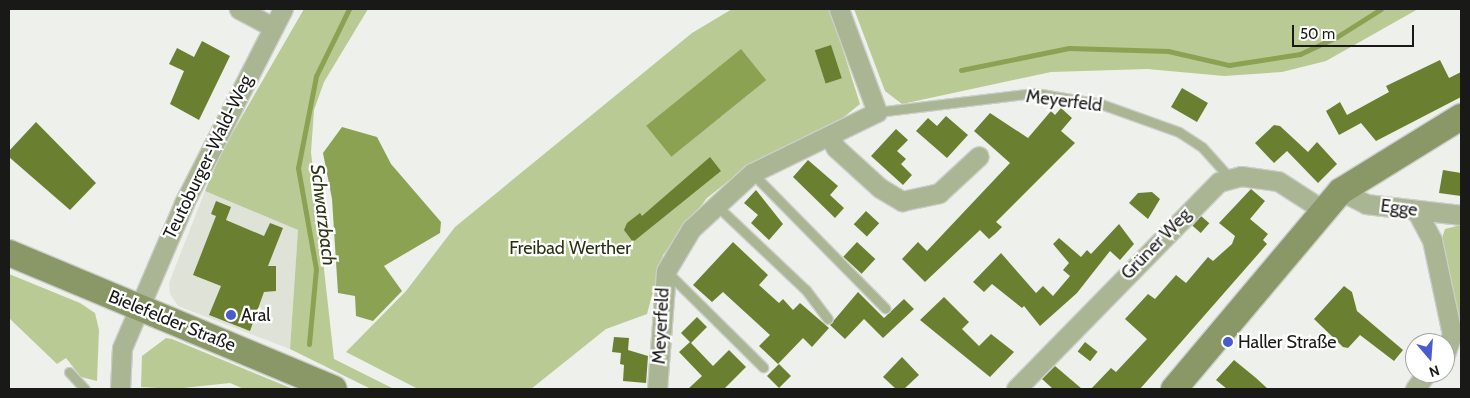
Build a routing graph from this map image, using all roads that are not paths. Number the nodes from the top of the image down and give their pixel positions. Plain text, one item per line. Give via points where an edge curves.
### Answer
1 (239, 9) edge
2 (283, 9) edge
3 (839, 9) edge
4 (273, 27) junction
5 (876, 112) junction
6 (1461, 117) edge
7 (829, 136) junction
8 (980, 156) dead end
9 (752, 173) junction
10 (1229, 177) junction
11 (1341, 190) junction
12 (714, 203) junction
13 (1322, 210) junction
14 (1416, 210) junction
15 (1458, 215) edge
16 (1432, 240) junction
17 (9, 253) edge
18 (666, 271) junction
19 (139, 307) junction
20 (885, 308) dead end
21 (828, 319) dead end
22 (1452, 333) edge
23 (763, 367) dead end
24 (69, 372) dead end
25 (85, 389) edge
26 (120, 389) edge
27 (334, 389) edge
28 (657, 389) edge
29 (1016, 389) edge
30 (1174, 389) edge

1 - 4 street
2 - 4 street, Teutoburger-Wald-Weg
3 - 5 street
4 - 19 street, Teutoburger-Wald-Weg via 206,152
5 - 7 street, Meyerfeld
5 - 10 lane, Meyerfeld via 1035,93 1101,104 1180,132 1202,147
6 - 11 street
7 - 8 street via 836,148 880,188 902,201 939,193
7 - 9 street, Meyerfeld
9 - 12 street, Meyerfeld
9 - 20 lane
10 - 13 street via 1278,181
10 - 29 street, Grüner Weg via 1207,190
11 - 13 street
11 - 14 street, Egge via 1355,201
12 - 18 street, Meyerfeld via 691,229
12 - 21 lane via 806,290
13 - 30 street
14 - 15 street, Egge
14 - 16 street
15 - 16 street
16 - 22 street
17 - 19 street, Bielefelder Straße
18 - 23 lane
18 - 28 street, Meyerfeld
19 - 26 street, Teutoburger-Wald-Weg via 122,348
19 - 27 street, Bielefelder Straße
24 - 25 lane

